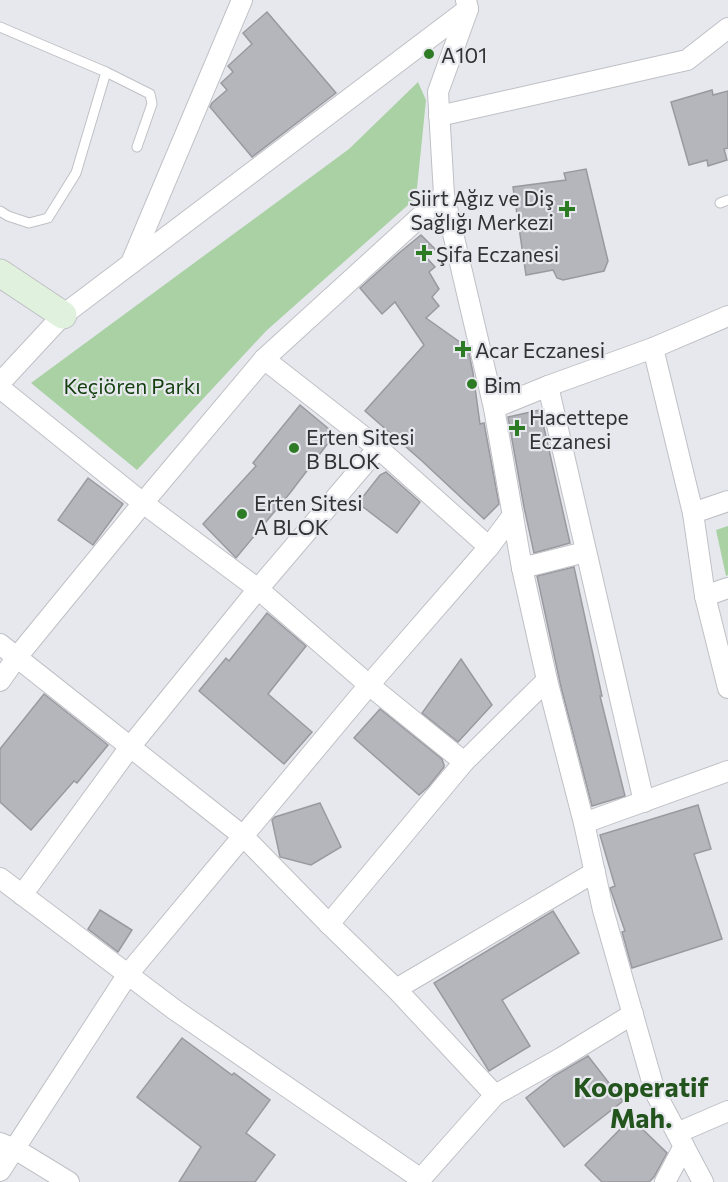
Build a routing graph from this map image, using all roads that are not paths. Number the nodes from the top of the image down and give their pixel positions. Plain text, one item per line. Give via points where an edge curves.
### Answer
1 (242, 0) edge
2 (471, 3) edge
3 (0, 27) edge
4 (728, 28) edge
5 (106, 72) junction
6 (439, 116) junction
7 (137, 147) dead end
8 (444, 195) junction
9 (0, 211) edge
10 (131, 264) junction
11 (0, 273) edge
12 (63, 315) junction
13 (728, 316) edge
14 (653, 348) junction
15 (264, 359) junction
16 (0, 386) edge
17 (548, 386) junction
18 (494, 408) junction
19 (378, 448) junction
20 (728, 501) edge
21 (143, 503) junction
22 (693, 513) junction
23 (513, 515) junction
24 (489, 547) junction
25 (585, 552) junction
26 (522, 568) junction
27 (728, 588) edge
28 (258, 590) junction
29 (705, 596) junction
30 (0, 644) edge
31 (17, 657) junction
32 (547, 680) junction
33 (0, 681) edge
34 (369, 685) junction
35 (728, 688) edge
36 (130, 747) junction
37 (464, 762) junction
38 (728, 771) edge
39 (644, 802) junction
40 (584, 823) junction
41 (243, 836) junction
42 (595, 872) junction
43 (0, 878) edge
44 (22, 895) junction
45 (329, 924) junction
46 (128, 974) junction
47 (396, 989) junction
48 (633, 1014) junction
49 (495, 1095) junction
50 (728, 1111) edge
51 (680, 1140) junction
52 (7, 1146) edge
53 (0, 1171) edge
54 (419, 1181) edge
55 (69, 1182) edge
56 (666, 1182) edge
57 (703, 1182) edge

1 - 10 street
2 - 6 street via 438,92
2 - 10 street
3 - 5 lane
4 - 6 street via 687,60
5 - 7 lane via 150,94 152,104
5 - 9 lane via 76,173 48,218 29,223
6 - 8 street
8 - 15 street
8 - 18 street
10 - 12 street
11 - 12 street
12 - 16 street
13 - 14 street
14 - 17 street
14 - 22 street
15 - 19 street
15 - 21 street
16 - 21 street
17 - 18 street
17 - 25 street
18 - 23 street
19 - 24 street
19 - 28 street
20 - 22 street
21 - 28 street
21 - 31 street
22 - 29 street
23 - 24 street
23 - 26 street
24 - 34 street
25 - 26 street
25 - 39 street
26 - 32 street
27 - 29 street
28 - 34 street
28 - 36 street
29 - 35 street
30 - 31 street
31 - 33 street
31 - 36 street
32 - 37 street
32 - 40 street
34 - 37 street
34 - 41 street
36 - 41 street
36 - 44 street
37 - 45 street
38 - 39 street
39 - 40 street
40 - 42 street
41 - 45 street
41 - 46 street
42 - 47 street
42 - 48 street
43 - 44 street
44 - 46 street
45 - 47 street
46 - 52 street
46 - 54 street
47 - 49 street
48 - 49 street
48 - 51 street via 655,1092
49 - 54 street
50 - 51 street
51 - 56 street
51 - 57 street
52 - 53 street
52 - 55 street

